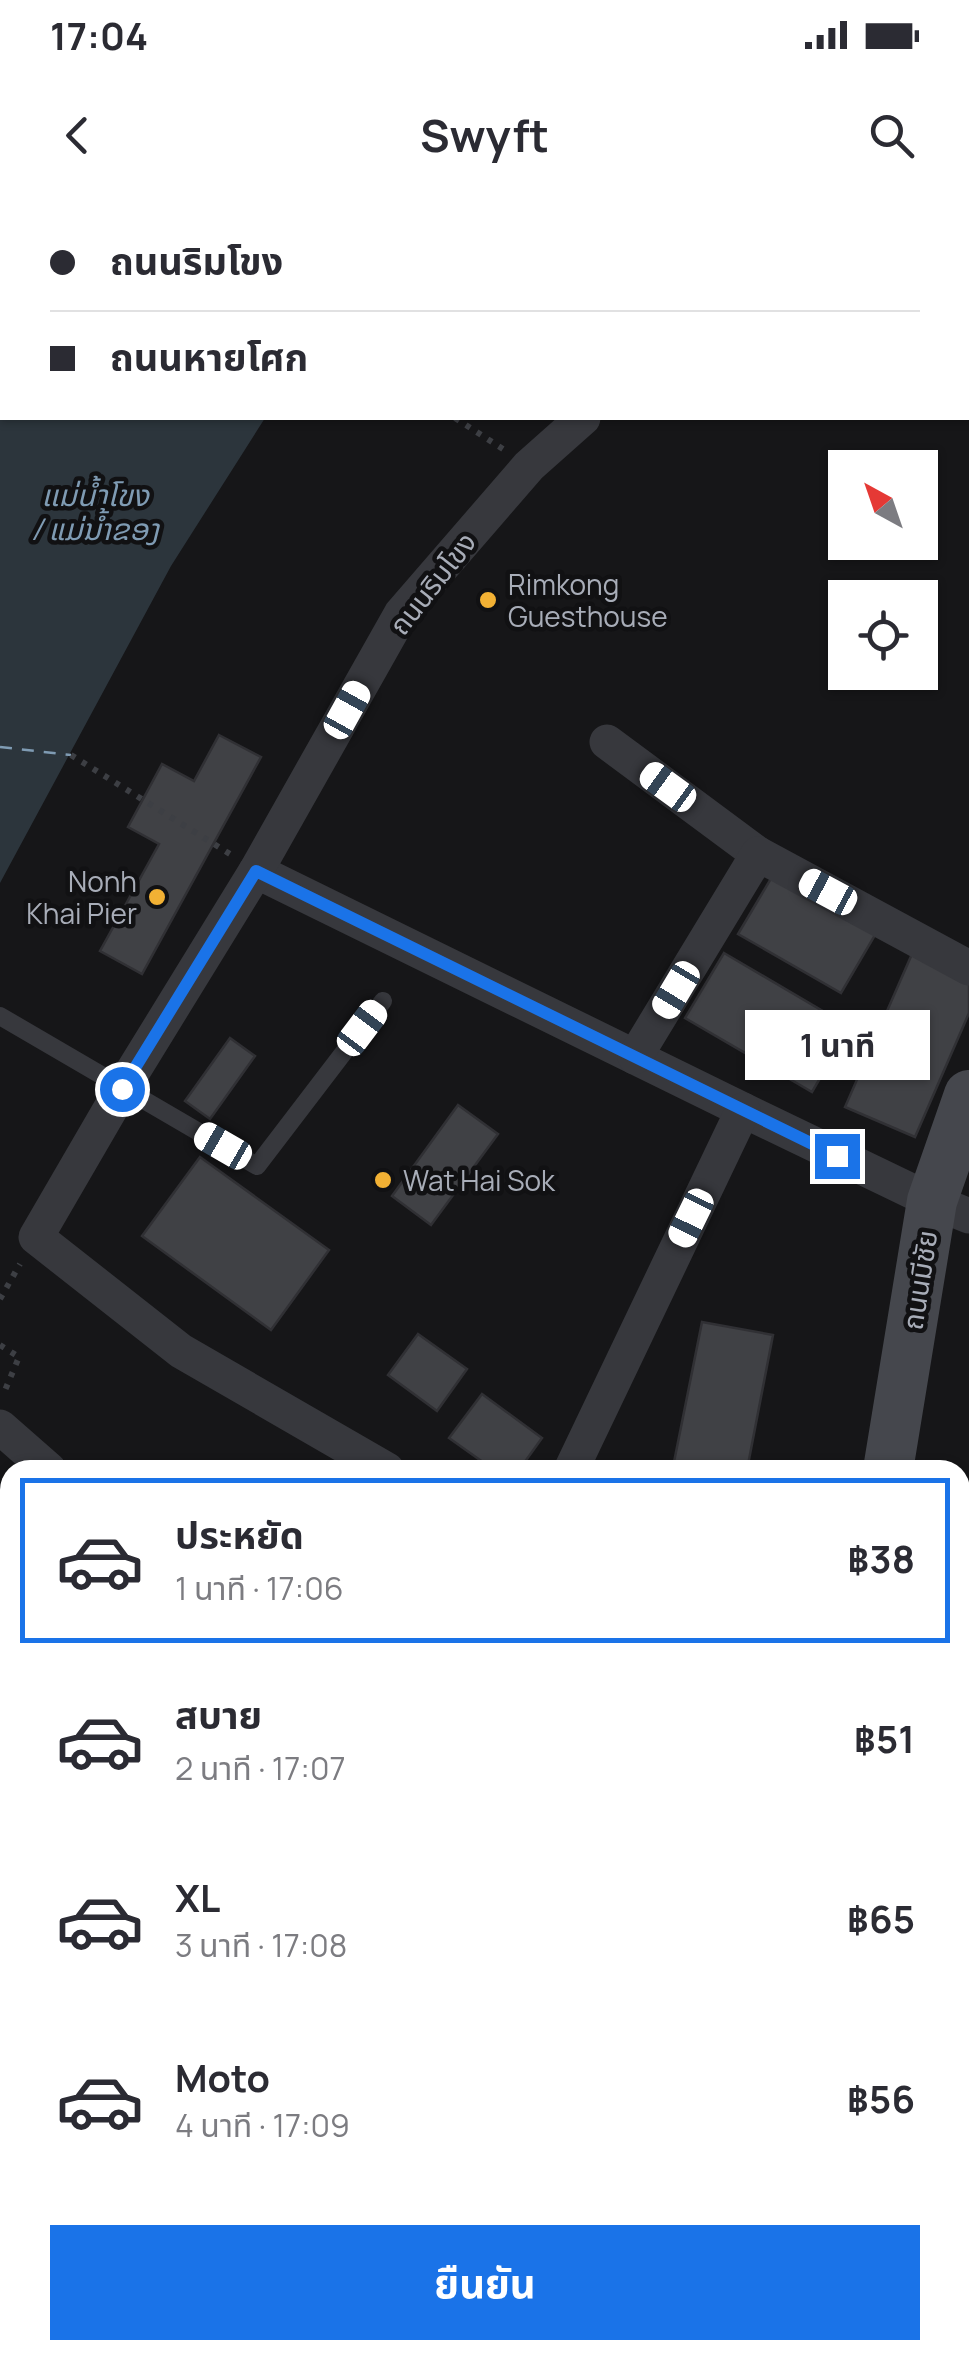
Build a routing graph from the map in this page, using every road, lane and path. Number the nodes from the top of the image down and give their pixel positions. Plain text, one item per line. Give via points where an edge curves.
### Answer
1 (458, 420) edge
2 (580, 420) edge
3 (530, 466) junction
4 (607, 742) dead end
5 (70, 755) dead end
6 (758, 854) junction
7 (256, 871) junction
8 (969, 968) edge
9 (383, 1001) dead end
10 (0, 1016) edge
11 (635, 1057) junction
12 (122, 1089) junction
13 (969, 1094) edge
14 (743, 1110) junction
15 (950, 1208) edge
16 (0, 1345) edge
17 (0, 1402) edge
18 (0, 1427) edge
19 (38, 1460) edge
20 (371, 1460) edge
21 (575, 1460) edge
22 (890, 1460) edge

1 - 3 path
2 - 3 street, ถนนริมโขง
3 - 7 street, ถนนริมโขง via 401,614
4 - 6 street
5 - 7 path
6 - 8 street
6 - 11 street
7 - 11 street
7 - 12 street, ถนนริมโขง
9 - 12 lane via 256,1166
10 - 12 lane
11 - 14 street
12 - 20 street, ถนนริมโขง via 36,1237 181,1351
13 - 15 street, ถนนมีชัย
14 - 15 street
14 - 21 street
15 - 22 street, ถนนมีชัย
16 - 17 path via 19,1357
18 - 19 street

